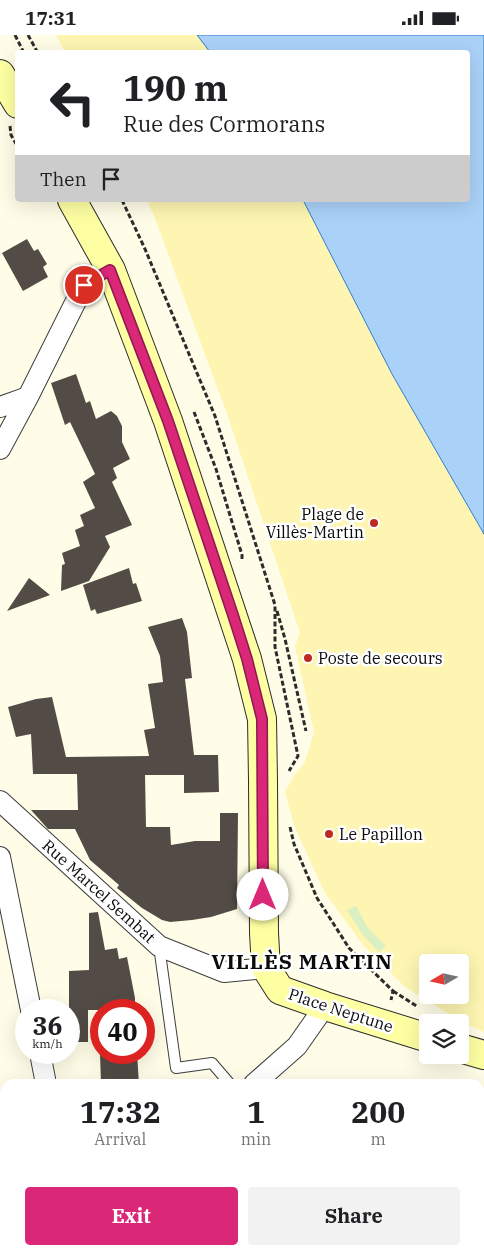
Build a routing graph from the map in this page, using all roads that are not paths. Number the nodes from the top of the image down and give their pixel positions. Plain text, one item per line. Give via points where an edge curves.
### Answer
1 (0, 73) edge
2 (15, 100) edge
3 (73, 202) edge
4 (110, 270) junction
5 (28, 397) junction
6 (0, 407) edge
7 (0, 449) edge
8 (0, 801) edge
9 (0, 857) edge
10 (159, 946) junction
11 (266, 968) junction
12 (29, 999) edge
13 (324, 1006) junction
14 (419, 1035) edge
15 (469, 1051) edge
16 (484, 1055) edge
17 (42, 1064) edge
18 (45, 1079) edge
19 (226, 1079) edge
20 (260, 1079) edge

1 - 2 street
3 - 4 street
4 - 5 street via 84,285
4 - 11 street via 171,430 247,659 262,719
5 - 6 street
5 - 7 street
8 - 10 street, Rue Marcel Sembat
9 - 12 street
10 - 11 street, Rue Marcel Sembat via 224,973
10 - 19 lane via 176,1069 212,1063
11 - 13 street, Place Neptune via 280,990
13 - 14 street, Place Neptune
13 - 20 street via 298,1046
15 - 16 street
17 - 18 street

